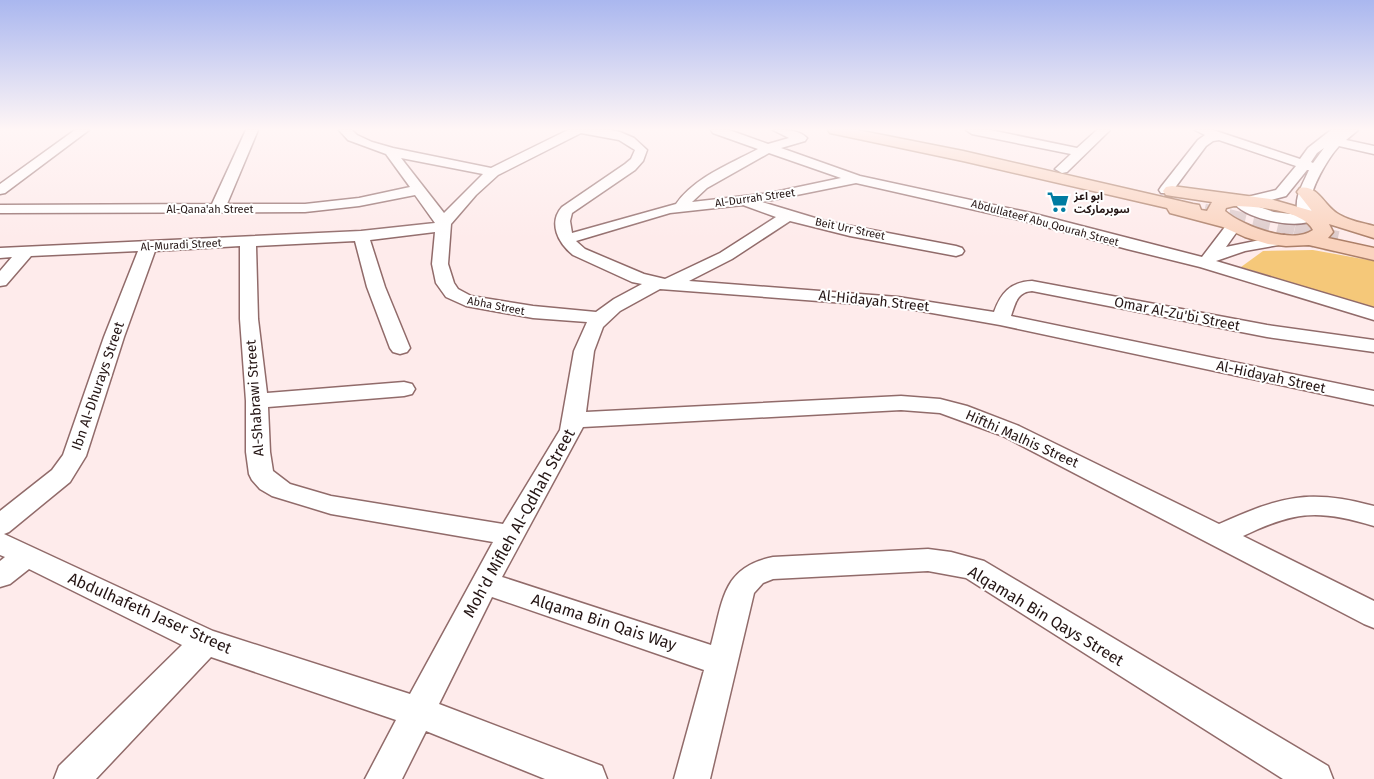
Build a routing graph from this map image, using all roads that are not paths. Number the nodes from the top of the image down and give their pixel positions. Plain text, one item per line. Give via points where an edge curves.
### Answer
1 (33, 166) edge
2 (236, 166) edge
3 (401, 166) edge
4 (466, 166) edge
5 (505, 166) edge
6 (631, 166) edge
7 (736, 166) edge
8 (818, 166) edge
9 (1017, 166) edge
10 (1031, 166) edge
11 (1050, 166) edge
12 (1065, 166) edge
13 (1184, 166) edge
14 (1301, 166) edge
15 (1311, 166) edge
16 (1319, 166) edge
17 (1062, 169) junction
18 (1317, 170) junction
19 (494, 172) junction
20 (856, 178) junction
21 (0, 190) edge
22 (418, 190) junction
23 (1166, 190) junction
24 (1306, 192) junction
25 (746, 200) junction
26 (1244, 201) junction
27 (682, 206) junction
28 (1195, 208) junction
29 (217, 209) junction
30 (0, 210) edge
31 (788, 216) junction
32 (442, 225) junction
33 (1312, 226) junction
34 (1228, 228) junction
35 (1374, 232) edge
36 (361, 236) junction
37 (1374, 237) edge
38 (567, 239) junction
39 (1284, 240) junction
40 (248, 242) junction
41 (1374, 242) edge
42 (148, 247) junction
43 (956, 250) dead end
44 (1374, 250) edge
45 (1374, 254) edge
46 (1208, 260) junction
47 (4, 264) edge
48 (0, 281) edge
49 (663, 284) junction
50 (1374, 314) edge
51 (600, 318) junction
52 (1000, 319) junction
53 (1374, 346) edge
54 (400, 348) dead end
55 (404, 389) dead end
56 (1374, 398) edge
57 (257, 401) junction
58 (574, 420) junction
59 (1374, 516) edge
60 (0, 525) edge
61 (510, 535) junction
62 (1219, 536) junction
63 (0, 542) edge
64 (27, 556) junction
65 (0, 576) edge
66 (485, 583) junction
67 (1374, 615) edge
68 (206, 642) junction
69 (722, 662) junction
70 (418, 712) junction
71 (72, 779) edge
72 (382, 779) edge
73 (589, 779) edge
74 (692, 779) edge
75 (1315, 779) edge

1 - 21 street
2 - 29 street
3 - 22 street
4 - 19 street
5 - 19 street
6 - 38 street via 567,210 562,221
7 - 27 street via 693,191
8 - 20 street, Abdullateef Abu Qourah Street
9 - 28 main road
10 - 28 main road
11 - 17 main road
12 - 17 street
13 - 23 street
14 - 26 street via 1281,193
15 - 18 street
16 - 18 street
17 - 23 main road
18 - 24 street
19 - 32 street
20 - 25 street, Al-Durrah Street via 804,191
20 - 46 street, Abdullateef Abu Qourah Street via 1031,218 1133,246
22 - 29 street, Al-Qana'ah Street via 320,208
22 - 32 street
23 - 26 main road
24 - 33 street via 1303,205
24 - 35 main road via 1331,218
25 - 27 street, Al-Durrah Street
25 - 31 street, Beit Urr Street
26 - 33 main road via 1280,206
26 - 34 main road via 1218,206 1217,214
27 - 38 street, Al-Durrah Street
28 - 34 main road via 1216,225
29 - 30 street, Al-Qana'ah Street
31 - 43 street, Beit Urr Street
31 - 49 street via 726,256
32 - 36 street, Al-Muradi Street
32 - 51 street, Abha Street via 441,272 452,293 466,301
33 - 37 main road
33 - 39 main road
33 - 45 main road
34 - 39 main road
34 - 46 street
36 - 40 street, Al-Muradi Street
36 - 54 street via 376,287
38 - 49 street, Al-Hidayah Street via 570,246 589,258
39 - 46 street via 1243,247
40 - 42 street, Al-Muradi Street
40 - 57 street, Al-Shabrawi Street via 249,319
41 - 44 main road via 1346,239
42 - 47 street, Al-Muradi Street via 25,252
42 - 60 street, Ibn Al-Dhurays Street via 74,456 61,476
46 - 50 street, Abdullateef Abu Qourah Street
47 - 48 street
49 - 51 street
49 - 52 street, Al-Hidayah Street via 883,300
51 - 58 street, Moh'd Mifleh Al-Qdhah Street via 586,347
52 - 53 street, Omar Al-Zu'bi Street via 1012,293 1022,286 1032,286 1267,331
52 - 56 street, Al-Hidayah Street
55 - 57 street
57 - 61 street, Al-Shabrawi Street via 262,474 281,490 372,513
58 - 61 street, Moh'd Mifleh Al-Qdhah Street
58 - 62 street, Hifthi Malhis Street via 901,403 940,406 1011,431
59 - 62 street via 1324,504 1296,504
61 - 66 street, Moh'd Mifleh Al-Qdhah Street
62 - 67 street, Hifthi Malhis Street
63 - 64 street, Abdulhafeth Jaser Street
64 - 65 street
64 - 68 street, Abdulhafeth Jaser Street
66 - 69 street, Alqama Bin Qais Way
66 - 70 street, Moh'd Mifleh Al-Qdhah Street
68 - 70 street, Abdulhafeth Jaser Street
68 - 71 street
69 - 74 street, Alqamah Bin Qays Street
69 - 75 street, Alqamah Bin Qays Street via 740,592 747,579 757,571 928,560 950,563 974,569
70 - 72 street, Moh'd Mifleh Al-Qdhah Street
70 - 73 street, Abdulhafeth Jaser Street

